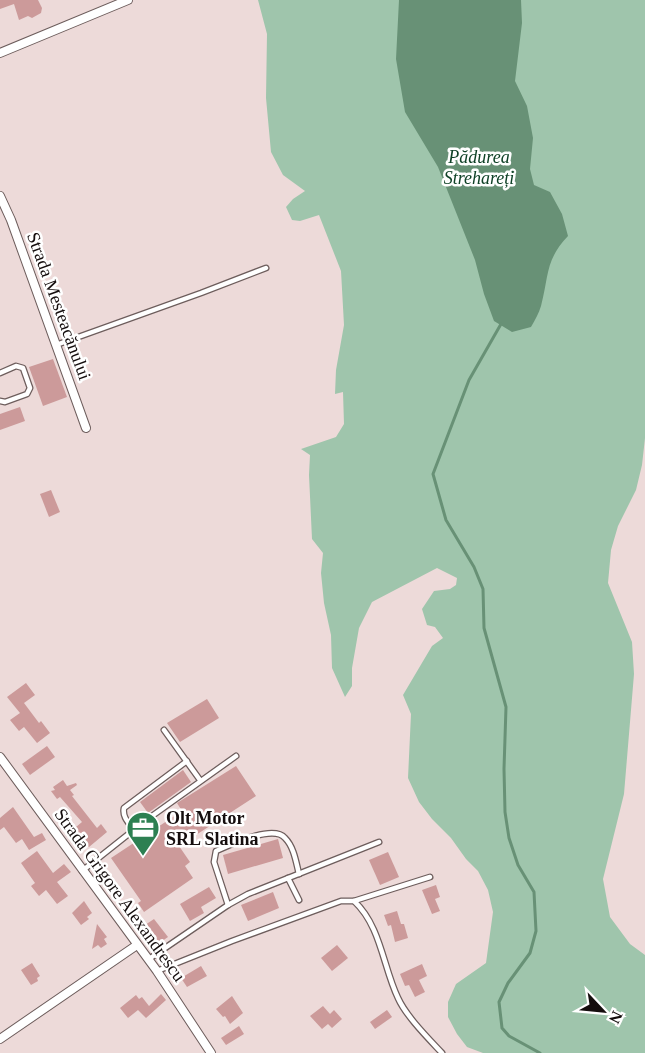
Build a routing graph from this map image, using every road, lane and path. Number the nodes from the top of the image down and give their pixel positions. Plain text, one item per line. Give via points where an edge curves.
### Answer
1 (128, 0) edge
2 (0, 53) edge
3 (0, 196) edge
4 (266, 267) dead end
5 (56, 345) junction
6 (0, 373) edge
7 (0, 401) edge
8 (86, 428) dead end
9 (164, 730) dead end
10 (236, 756) dead end
11 (0, 757) edge
12 (187, 760) junction
13 (200, 780) junction
14 (134, 830) junction
15 (379, 842) dead end
16 (82, 871) junction
17 (299, 874) junction
18 (288, 878) junction
19 (430, 878) dead end
20 (299, 900) dead end
21 (354, 901) junction
22 (228, 905) junction
23 (137, 945) junction
24 (149, 959) junction
25 (158, 971) junction
26 (0, 1039) edge
27 (212, 1053) edge
28 (442, 1053) edge

1 - 2 street
3 - 5 street, Strada Mesteacănului
4 - 5 lane
5 - 8 street, Strada Mesteacănului
6 - 7 lane via 16,366 23,368 30,388 27,394
9 - 12 lane
10 - 13 lane
11 - 16 street, Strada Grigore Alexandrescu
12 - 13 lane
12 - 14 lane via 124,808
13 - 14 lane
14 - 16 lane
15 - 17 lane
16 - 23 street, Strada Grigore Alexandrescu
17 - 18 lane
17 - 22 lane via 285,837 275,833 250,837 216,851 214,862
18 - 20 lane
18 - 22 lane
19 - 21 lane
21 - 25 lane via 341,901
21 - 28 lane via 362,908 377,938 399,1001
22 - 24 lane
23 - 24 street, Strada Grigore Alexandrescu
23 - 26 street
24 - 25 street, Strada Grigore Alexandrescu
25 - 27 street, Strada Grigore Alexandrescu

